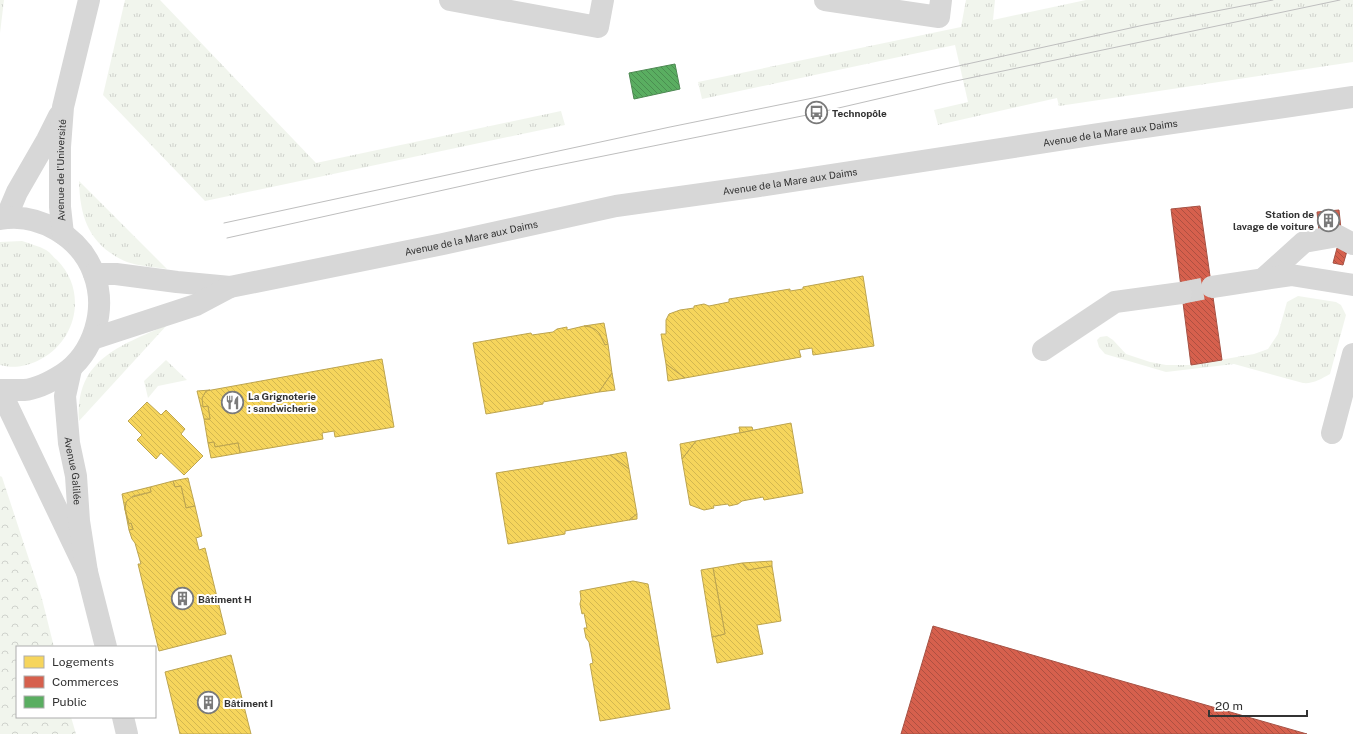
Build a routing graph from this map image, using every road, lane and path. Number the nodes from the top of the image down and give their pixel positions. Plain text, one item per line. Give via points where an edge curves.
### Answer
1 (89, 0) edge
2 (450, 0) edge
3 (603, 0) edge
4 (825, 0) edge
5 (941, 0) edge
6 (1353, 97) edge
7 (63, 107) junction
8 (3, 219) edge
9 (64, 234) junction
10 (1353, 244) edge
11 (94, 274) junction
12 (1263, 279) junction
13 (1353, 285) edge
14 (230, 287) junction
15 (1212, 287) tunnel mouth
16 (1181, 293) tunnel mouth
17 (92, 339) junction
18 (1043, 350) dead end
19 (1353, 354) edge
20 (71, 369) junction
21 (0, 390) edge
22 (1332, 433) dead end
23 (87, 572) junction
24 (106, 646) edge
25 (123, 718) edge
26 (127, 734) edge

1 - 7 street, Avenue de l'Université
2 - 3 street via 598,27
4 - 5 street via 939,17
6 - 14 street, Avenue de la Mare aux Daims via 616,206
7 - 8 street, Avenue de l'Université
7 - 9 street, Avenue de l'Université via 60,206
8 - 9 street via 27,219 46,224
9 - 11 street via 82,252
10 - 12 street via 1338,236 1304,242
11 - 14 street, Avenue de la Mare aux Daims via 116,274
11 - 17 street via 99,296 98,318
12 - 13 street via 1291,275
12 - 15 street
14 - 17 street, Avenue de la Mare aux Daims via 196,305
16 - 18 street via 1115,302
17 - 20 street
19 - 22 street
20 - 21 street via 50,383 25,390
20 - 23 street, Avenue Galilée via 65,396
21 - 23 street, Avenue Galilée
23 - 24 street, Avenue Galilée
25 - 26 street

